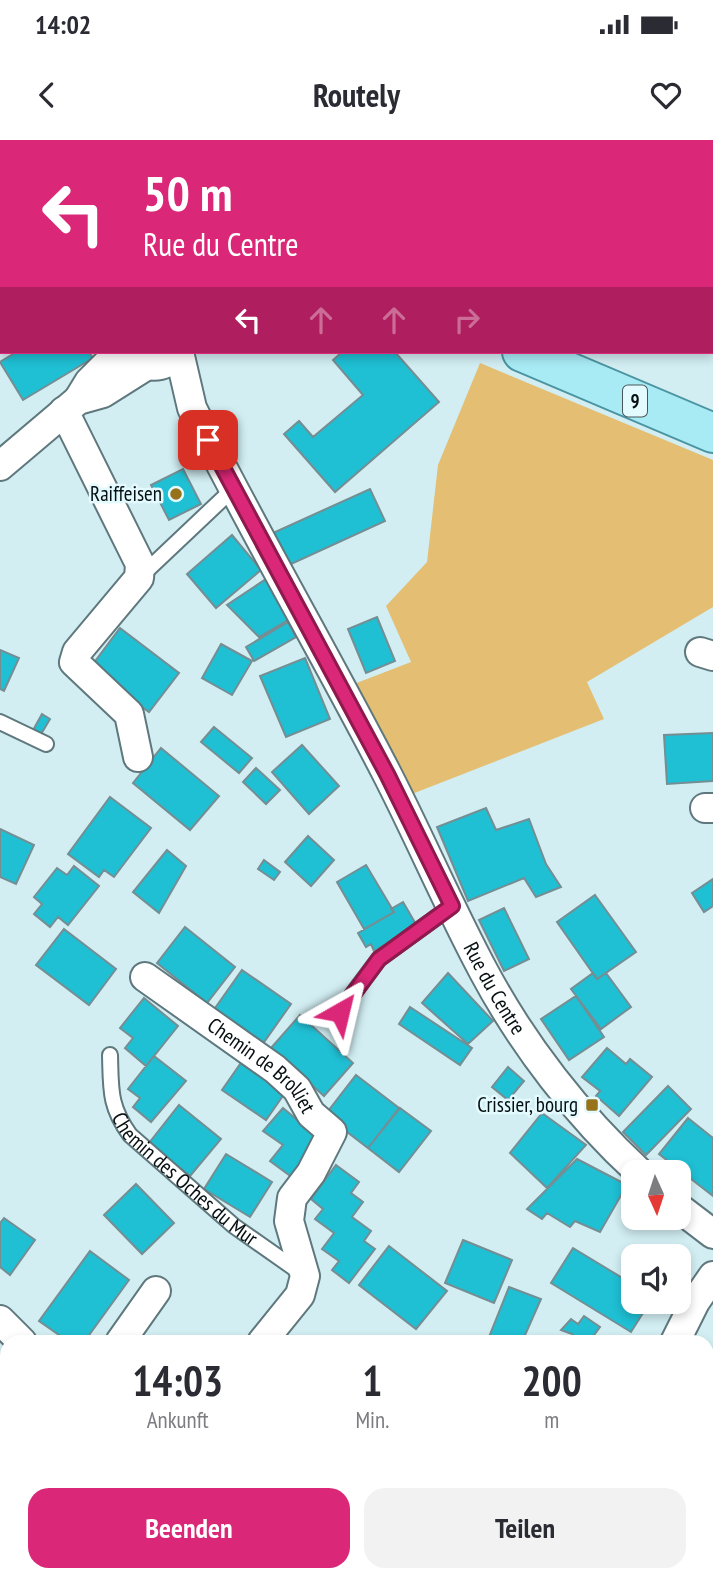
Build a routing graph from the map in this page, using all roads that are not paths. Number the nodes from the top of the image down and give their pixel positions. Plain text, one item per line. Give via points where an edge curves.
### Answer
1 (530, 354) edge
2 (152, 356) edge
3 (555, 360) edge
4 (71, 406) junction
5 (713, 433) edge
6 (0, 467) edge
7 (234, 488) junction
8 (139, 578) junction
9 (0, 722) edge
10 (46, 744) dead end
11 (138, 757) dead end
12 (452, 906) junction
13 (145, 977) dead end
14 (340, 1012) dead end
15 (110, 1055) dead end
16 (627, 1160) edge
17 (311, 1173) joint
18 (691, 1217) edge
19 (713, 1234) edge
20 (305, 1276) junction
21 (713, 1276) edge
22 (156, 1291) dead end
23 (0, 1320) edge
24 (15, 1335) edge
25 (125, 1335) edge
26 (267, 1335) edge
27 (678, 1335) edge

1 - 3 main road, 9
2 - 4 street via 103,393
2 - 7 street, Rue du Centre via 192,408
3 - 5 main road, 9
4 - 6 street
4 - 8 street via 140,564
7 - 8 lane
7 - 12 street, Rue du Centre
8 - 11 street via 77,652 74,662 129,714
9 - 10 lane
12 - 14 lane via 379,959
12 - 16 street, Rue du Centre via 485,974 521,1032 580,1111
13 - 17 street, Chemin de Brolliet via 297,1089 311,1114 332,1132
15 - 20 lane, Chemin des Oches du Mur via 111,1100 130,1135 234,1226
17 - 20 street, Chemin des Oches du Mur via 292,1198 289,1221
18 - 19 street
20 - 26 street via 299,1294
21 - 27 street
22 - 25 street
23 - 24 street

